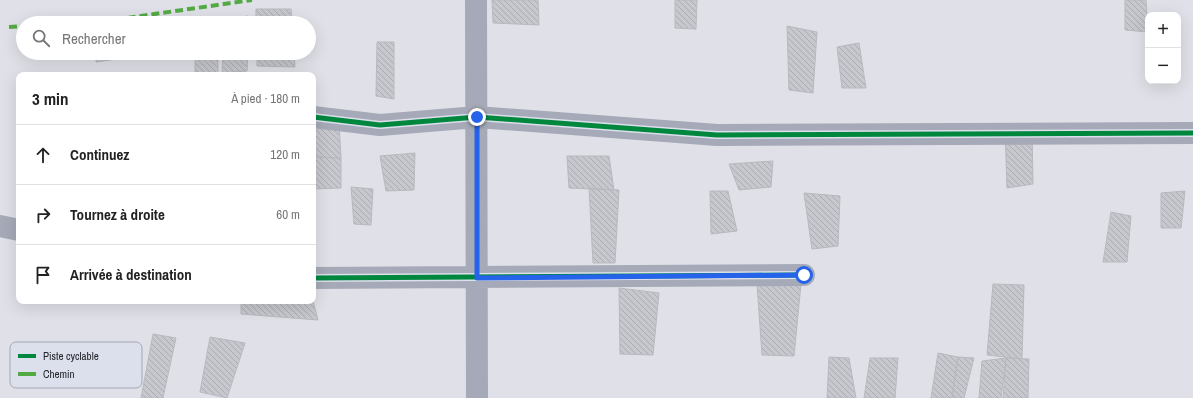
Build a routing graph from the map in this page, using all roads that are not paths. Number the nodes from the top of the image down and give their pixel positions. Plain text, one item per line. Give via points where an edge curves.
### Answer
1 (476, 0) edge
2 (316, 116) edge
3 (477, 117) junction
4 (1193, 133) edge
5 (0, 226) edge
6 (16, 229) edge
7 (804, 275) dead end
8 (316, 278) edge
9 (477, 278) junction
10 (477, 398) edge

1 - 3 street
2 - 3 street via 380,125
3 - 4 street via 717,135
3 - 9 street
5 - 6 street
7 - 9 street
8 - 9 street
9 - 10 street

